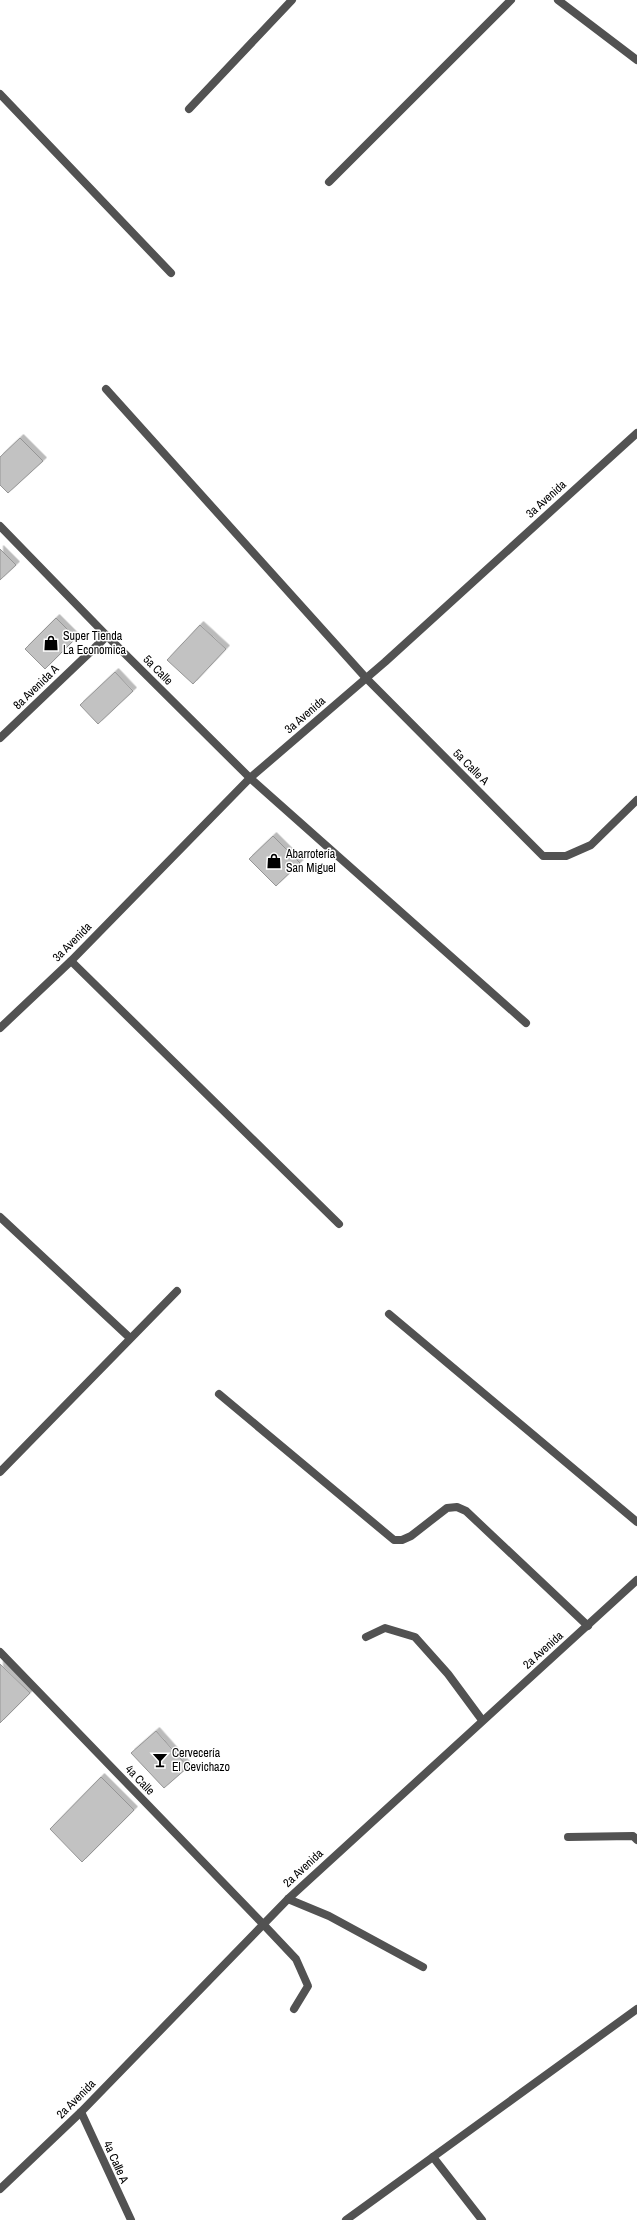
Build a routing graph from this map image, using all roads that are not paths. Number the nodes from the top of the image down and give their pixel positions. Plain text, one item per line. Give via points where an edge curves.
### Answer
1 (292, 0) edge
2 (511, 0) edge
3 (558, 0) edge
4 (637, 60) edge
5 (0, 94) edge
6 (189, 109) dead end
7 (329, 182) dead end
8 (171, 273) dead end
9 (106, 389) dead end
10 (637, 433) edge
11 (0, 526) edge
12 (107, 636) junction
13 (366, 678) junction
14 (0, 738) edge
15 (250, 778) junction
16 (637, 800) edge
17 (71, 961) junction
18 (526, 1023) dead end
19 (0, 1028) edge
20 (0, 1217) edge
21 (339, 1224) dead end
22 (177, 1291) dead end
23 (389, 1314) dead end
24 (130, 1338) junction
25 (219, 1394) dead end
26 (0, 1472) edge
27 (637, 1522) edge
28 (637, 1580) edge
29 (588, 1626) junction
30 (366, 1637) dead end
31 (0, 1652) edge
32 (482, 1720) junction
33 (568, 1837) dead end
34 (637, 1840) edge
35 (288, 1898) junction
36 (263, 1924) junction
37 (423, 1967) dead end
38 (294, 2009) dead end
39 (637, 2009) edge
40 (81, 2112) junction
41 (433, 2157) junction
42 (0, 2189) edge
43 (131, 2220) edge
44 (346, 2220) edge
45 (482, 2220) edge

1 - 6 street
2 - 7 street
3 - 4 street
5 - 8 street
9 - 13 street, 5a Calle A
10 - 13 street, 3a Avenida
11 - 12 street, 5a Calle
12 - 14 street, 8a Avenida A
12 - 15 street, 5a Calle
13 - 15 street, 3a Avenida
13 - 16 street, 5a Calle A via 543,856 566,856 591,845
15 - 17 street, 3a Avenida
15 - 18 street, 5a Calle
17 - 19 street, 3a Avenida
17 - 21 street
20 - 24 street
22 - 24 street
23 - 27 street
24 - 26 street
25 - 29 street via 394,1540 411,1536 447,1508 457,1507 466,1511
28 - 29 street, 2a Avenida
29 - 32 street, 2a Avenida
30 - 32 street via 385,1628 415,1637 448,1674
31 - 36 street, 4a Calle
32 - 35 street, 2a Avenida
33 - 34 street via 633,1836
35 - 36 street, 2a Avenida
35 - 37 street via 329,1916
36 - 38 street, 4a Calle via 296,1959 308,1986
36 - 40 street, 2a Avenida
39 - 41 street
40 - 42 street, 2a Avenida
40 - 43 street, 4a Calle A
41 - 44 street
41 - 45 street

